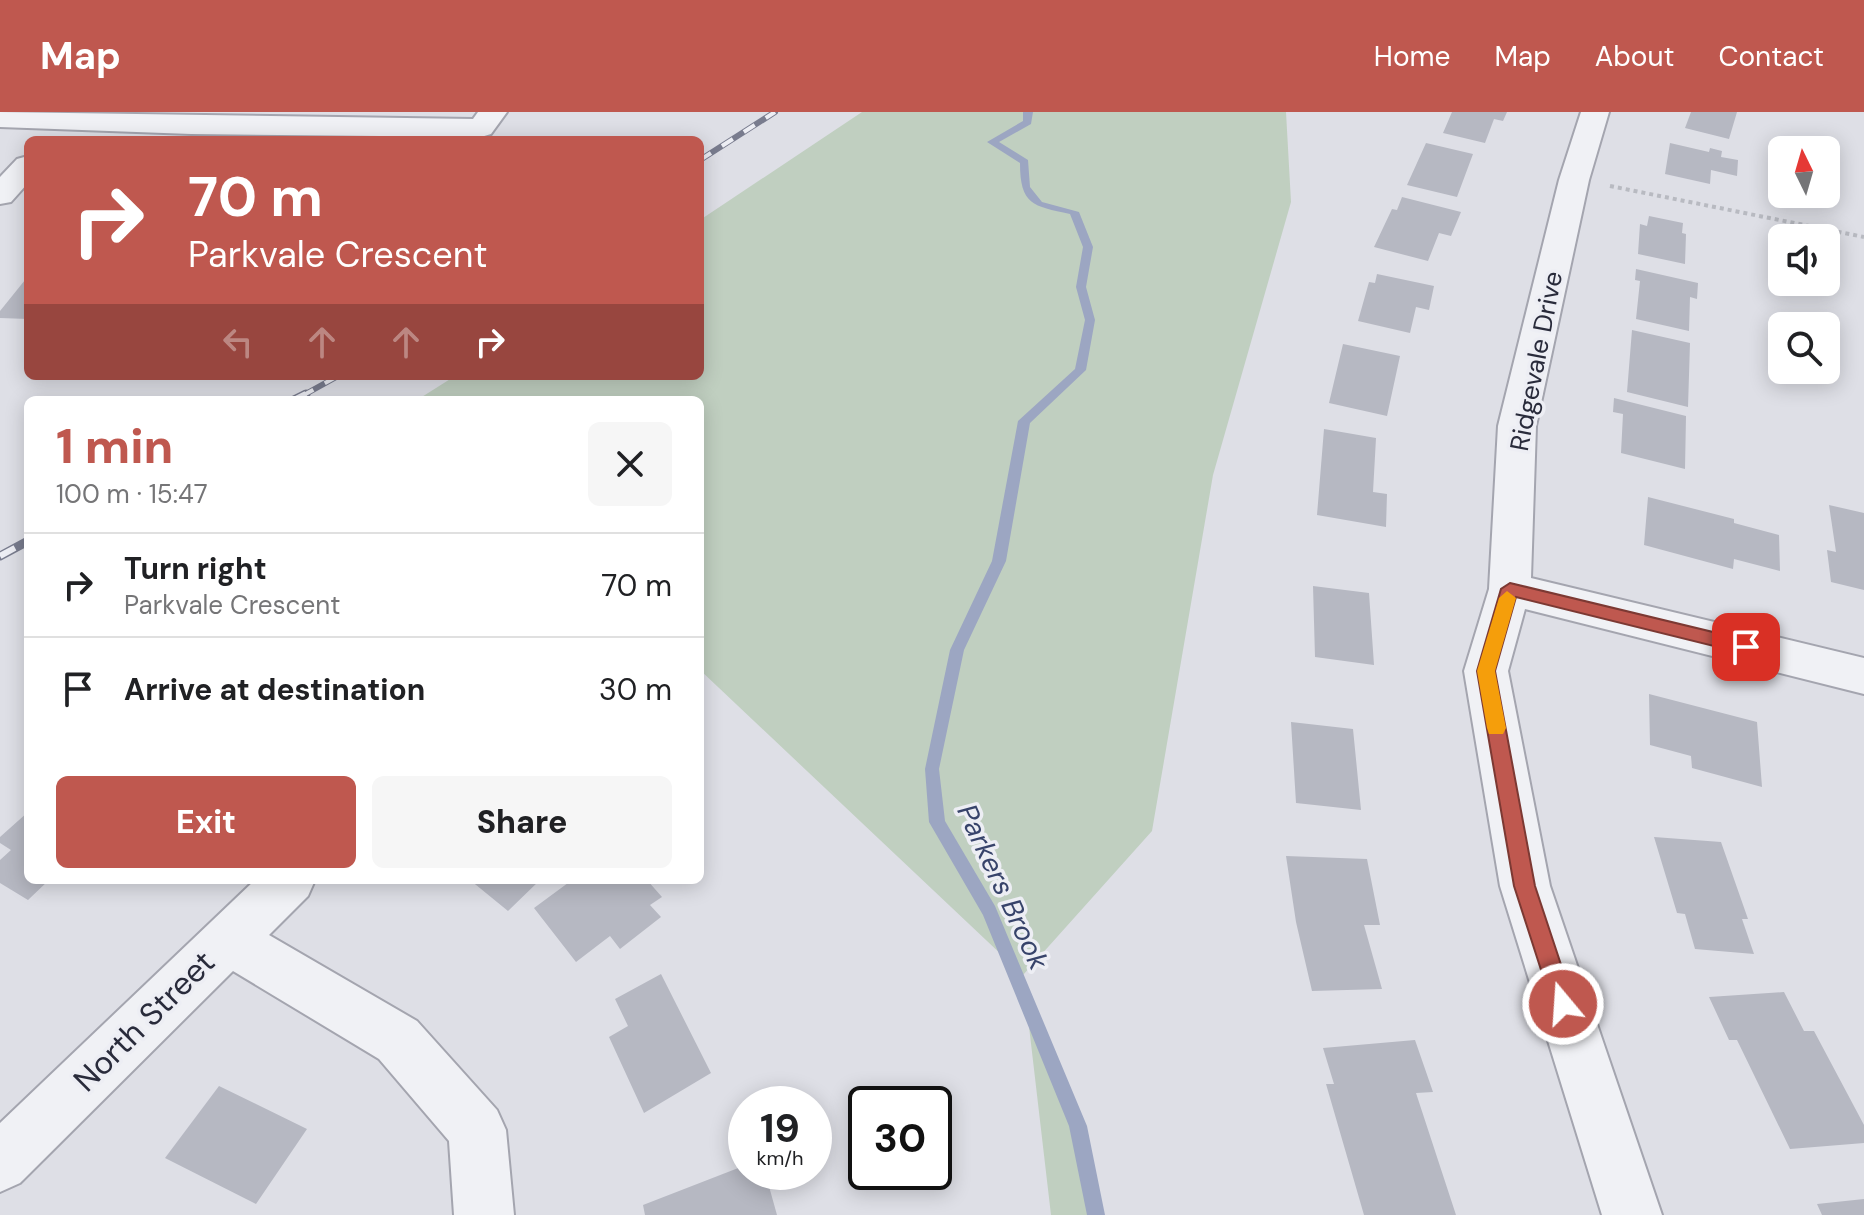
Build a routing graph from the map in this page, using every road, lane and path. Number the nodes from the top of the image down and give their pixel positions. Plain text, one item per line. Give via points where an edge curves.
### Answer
1 (1595, 112) edge
2 (0, 118) edge
3 (196, 119) edge
4 (487, 120) edge
5 (60, 130) edge
6 (24, 169) edge
7 (1574, 180) junction
8 (0, 195) edge
9 (1864, 237) edge
10 (1510, 589) junction
11 (1864, 676) edge
12 (286, 884) edge
13 (227, 939) junction
14 (0, 1163) edge
15 (484, 1215) edge
16 (1632, 1215) edge

1 - 7 street, Ridgevale Drive
2 - 5 street
3 - 4 street
3 - 5 street
6 - 8 street
7 - 9 path
7 - 10 street, Ridgevale Drive via 1517,426
10 - 11 street
10 - 16 street, Ridgevale Drive via 1486,671 1525,886
12 - 13 street, North Street
13 - 14 street, North Street
13 - 15 street via 398,1040 477,1130

